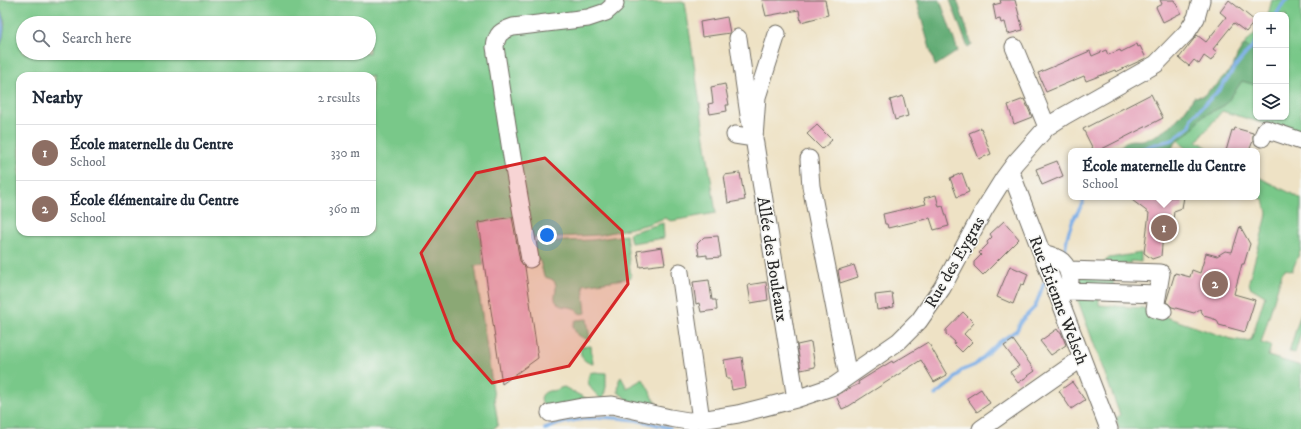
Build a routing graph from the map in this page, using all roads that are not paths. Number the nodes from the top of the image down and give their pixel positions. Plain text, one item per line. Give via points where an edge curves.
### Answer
1 (614, 0) edge
2 (1201, 0) edge
3 (777, 34) dead end
4 (738, 38) dead end
5 (1014, 47) dead end
6 (1048, 128) junction
7 (735, 135) dead end
8 (754, 138) junction
9 (1262, 138) dead end
10 (1301, 141) edge
11 (809, 159) dead end
12 (1010, 170) junction
13 (1042, 253) junction
14 (530, 259) dead end
15 (1068, 270) junction
16 (680, 272) dead end
17 (1158, 294) junction
18 (1065, 297) junction
19 (1163, 311) dead end
20 (1082, 358) junction
21 (848, 376) junction
22 (796, 399) junction
23 (550, 413) dead end
24 (701, 420) junction
25 (981, 429) edge
26 (1109, 429) edge

1 - 14 street via 614,4 606,12 588,18 513,27 503,31 496,38 509,141
2 - 6 street, Rue des Eygras via 1196,18 1187,32 1156,64 1064,116
3 - 8 street via 757,97
4 - 8 street
5 - 6 street
6 - 12 street, Rue des Eygras
7 - 8 street
8 - 22 street, Allée des Bouleaux
9 - 10 street via 1266,129
11 - 21 street via 811,186
12 - 13 street, Rue Étienne Welsch
12 - 21 street, Rue des Eygras via 984,210 942,288 919,320 899,342
13 - 15 street via 1055,256
13 - 18 street, Rue Étienne Welsch
15 - 17 street via 1161,273
15 - 18 street via 1070,281
16 - 24 street
17 - 18 street
17 - 19 street via 1155,309
18 - 20 street, Rue Étienne Welsch
20 - 25 street
20 - 26 street, Rue Étienne Welsch
21 - 22 street, Rue des Eygras via 834,386
22 - 24 street, Rue des Eygras via 738,414
23 - 24 street, Rue des Eygras via 612,405 670,418

